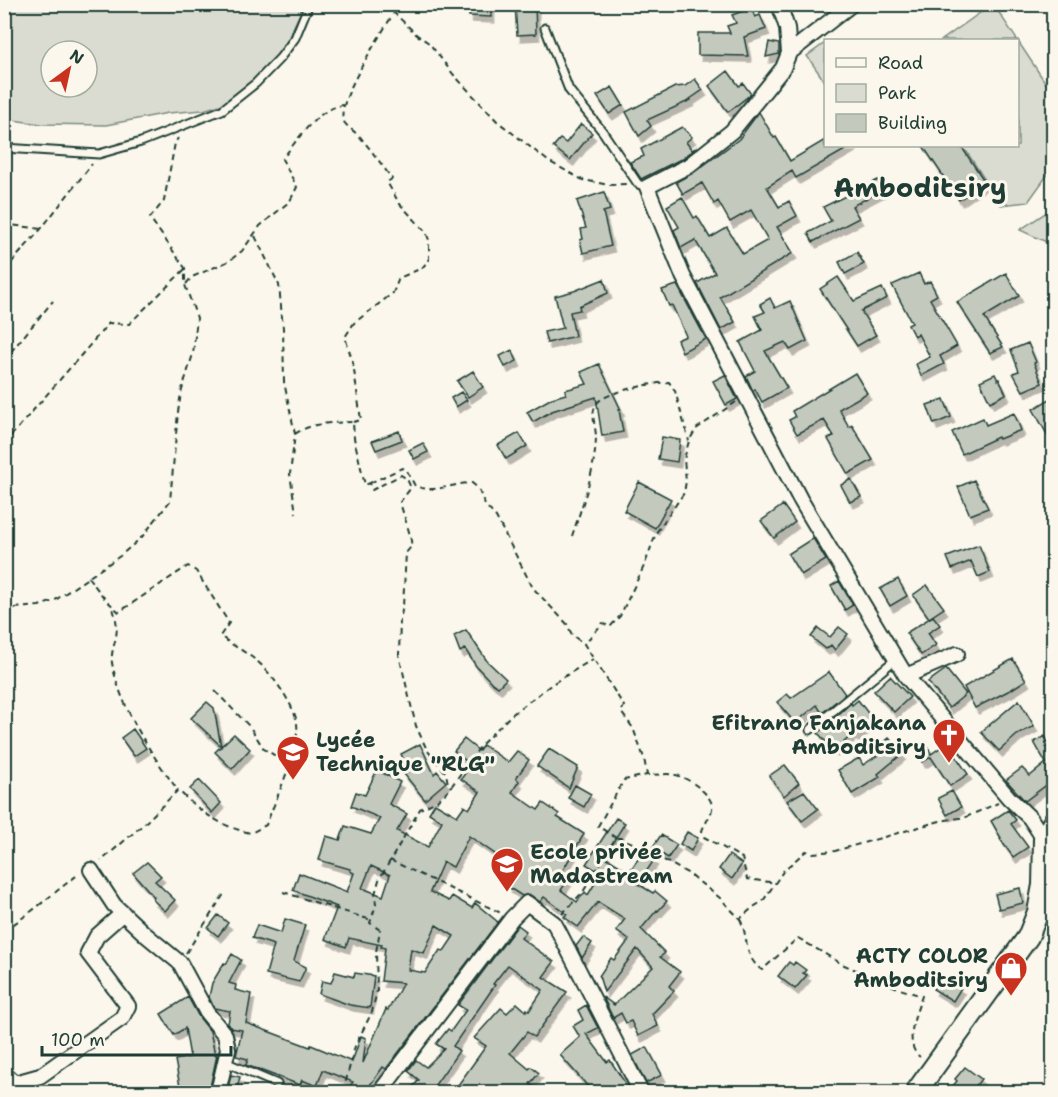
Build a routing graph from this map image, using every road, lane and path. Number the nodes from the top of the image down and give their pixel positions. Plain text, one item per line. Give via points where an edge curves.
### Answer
1 (309, 4) edge
2 (385, 4) edge
3 (779, 4) edge
4 (852, 4) edge
5 (393, 14) junction
6 (545, 28) dead end
7 (789, 53) junction
8 (343, 105) junction
9 (185, 124) junction
10 (4, 148) edge
11 (99, 154) junction
12 (643, 185) junction
13 (4, 224) edge
14 (41, 229) junction
15 (255, 236) junction
16 (186, 268) junction
17 (4, 271) edge
18 (185, 285) junction
19 (53, 301) dead end
20 (4, 360) edge
21 (746, 395) junction
22 (353, 422) junction
23 (296, 434) junction
24 (689, 441) junction
25 (4, 444) edge
26 (370, 483) junction
27 (296, 513) dead end
28 (572, 536) dead end
29 (88, 577) junction
30 (112, 607) junction
31 (4, 609) edge
32 (584, 644) junction
33 (957, 654) dead end
34 (593, 658) junction
35 (896, 659) junction
36 (906, 676) junction
37 (215, 691) dead end
38 (810, 730) dead end
39 (289, 764) junction
40 (647, 776) junction
41 (452, 787) junction
42 (178, 790) junction
43 (1009, 798) junction
44 (1053, 821) edge
45 (616, 838) junction
46 (1044, 839) junction
47 (390, 860) junction
48 (91, 870) junction
49 (776, 883) junction
50 (284, 892) dead end
51 (225, 894) dead end
52 (123, 913) junction
53 (512, 918) junction
54 (740, 919) junction
55 (371, 920) junction
56 (554, 923) junction
57 (4, 930) edge
58 (180, 963) junction
59 (225, 1062) junction
60 (933, 1072) junction
61 (4, 1074) edge
62 (277, 1084) dead end
63 (218, 1092) edge
64 (343, 1092) edge
65 (380, 1092) edge
66 (641, 1092) edge
67 (916, 1092) edge

1 - 9 lane via 295,38 256,83 222,110
2 - 5 path
3 - 7 street via 787,28
4 - 7 street
5 - 8 path
5 - 12 path via 429,43 497,121 548,162 584,180
6 - 12 lane via 569,90
7 - 12 street via 783,68 732,131 688,166
8 - 15 path via 331,107 312,123 282,159 297,187 290,201 260,226
8 - 22 path via 344,122 392,178 387,182 399,203 429,240 429,260 422,268 399,278 393,293 354,323 345,337 361,420
9 - 11 lane
9 - 16 path via 176,143 164,201 150,218
10 - 11 lane
11 - 14 path
12 - 21 street via 683,276
13 - 14 path
14 - 17 path
15 - 18 path via 229,261 192,277
15 - 23 path via 279,285 284,381
16 - 18 path
16 - 25 path via 129,324 109,323
18 - 29 path via 197,318 193,354 178,412 170,501 142,537
19 - 20 path
21 - 24 path via 696,429
21 - 35 street via 800,499
22 - 23 path via 323,424
22 - 26 path via 365,485
23 - 27 path via 290,474
24 - 28 path via 669,382 638,386 599,400 594,410 592,474
24 - 32 path via 684,459 684,493 656,534 620,616 610,627 603,623
26 - 32 path via 402,468 415,486 425,490 472,483 496,517 533,588
26 - 41 path via 372,489 401,475 411,488 400,502 412,540 406,553 399,655 416,726
29 - 30 path
29 - 31 path via 54,601
30 - 39 path via 119,612 188,566 196,571 229,623 219,636 256,660 285,696 298,723
30 - 42 path via 117,621 112,662 126,707
32 - 34 path
33 - 36 street
34 - 40 path via 624,706 621,712 633,728
34 - 41 path via 510,716 482,744
35 - 36 street
35 - 38 lane
36 - 43 street
37 - 39 path via 250,727 264,749
39 - 42 path via 266,825 251,833 221,825
40 - 45 path via 624,780 598,826
40 - 49 path via 678,775 703,792 712,809 702,831 704,837 742,858 747,879
41 - 47 path via 420,809
42 - 48 path
43 - 46 street
43 - 49 path via 966,817 835,851 806,851 784,870
44 - 46 main road
45 - 54 path via 635,844 689,874
45 - 56 path via 583,892
46 - 60 main road via 1043,885 1028,937
47 - 53 path
47 - 55 path via 379,880
48 - 52 street
48 - 57 path via 52,893
49 - 54 path via 763,901
50 - 55 path
51 - 58 path
52 - 58 street
52 - 61 street via 97,936 88,953 129,1006 123,1018 40,1076 15,1083
53 - 56 street via 527,903
53 - 65 street
54 - 60 path via 747,951 762,970 798,938 842,964 922,996 912,1047
55 - 64 path via 370,924 380,930 377,991 372,1012 355,1046
56 - 66 street
58 - 59 street via 207,1013 225,1035
59 - 62 lane
59 - 63 street
60 - 67 main road

